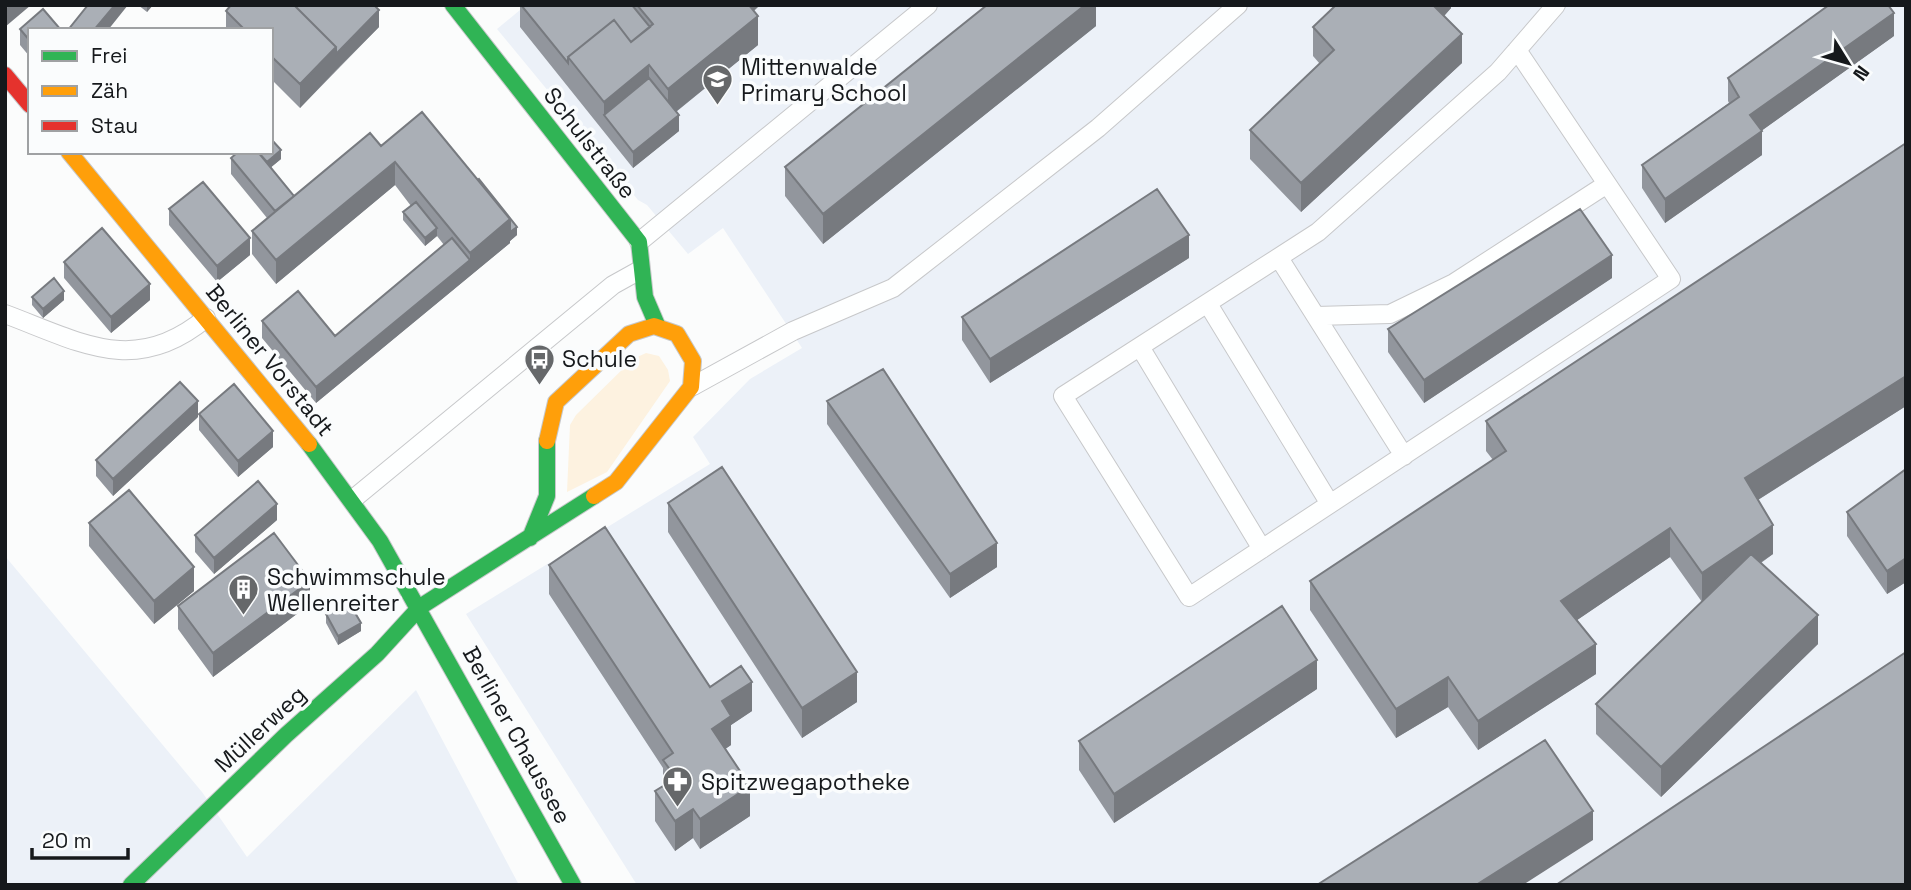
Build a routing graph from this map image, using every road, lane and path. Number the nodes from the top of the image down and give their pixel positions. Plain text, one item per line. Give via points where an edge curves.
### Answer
1 (453, 5) edge
2 (928, 5) edge
3 (1238, 5) edge
4 (1556, 5) edge
5 (1517, 50) junction
6 (5, 75) edge
7 (28, 103) edge
8 (71, 154) edge
9 (1606, 184) junction
10 (639, 242) junction
11 (1279, 258) junction
12 (640, 270) junction
13 (1208, 304) junction
14 (5, 314) edge
15 (1315, 316) junction
16 (206, 318) junction
17 (657, 326) junction
18 (1140, 347) junction
19 (691, 387) junction
20 (1404, 456) junction
21 (352, 500) junction
22 (1330, 504) junction
23 (530, 538) junction
24 (1262, 549) junction
25 (420, 607) junction
26 (131, 885) edge
27 (573, 885) edge

1 - 10 street, Schulstraße
2 - 10 lane
3 - 19 lane via 1098,128 893,288 793,331
4 - 5 lane
5 - 9 lane
5 - 11 lane via 1318,232
6 - 7 street
8 - 16 street, Berliner Vorstadt
9 - 15 lane via 1454,283 1390,314
9 - 20 lane via 1671,279
10 - 12 street
11 - 13 lane
11 - 15 lane
12 - 17 street
12 - 21 lane via 613,285
13 - 18 lane
13 - 22 lane
14 - 16 lane via 89,346 132,353 166,344
15 - 20 lane
16 - 21 street, Berliner Vorstadt
17 - 19 street via 677,333 691,350 695,369
17 - 23 street via 635,330 556,402 547,432 547,499
18 - 24 lane
18 - 24 lane via 1063,396 1189,597
19 - 23 street via 616,482
20 - 22 lane
21 - 25 street, Berliner Vorstadt
22 - 24 lane
23 - 25 street
25 - 26 street, Müllerweg via 377,654
25 - 27 street, Berliner Chaussee

